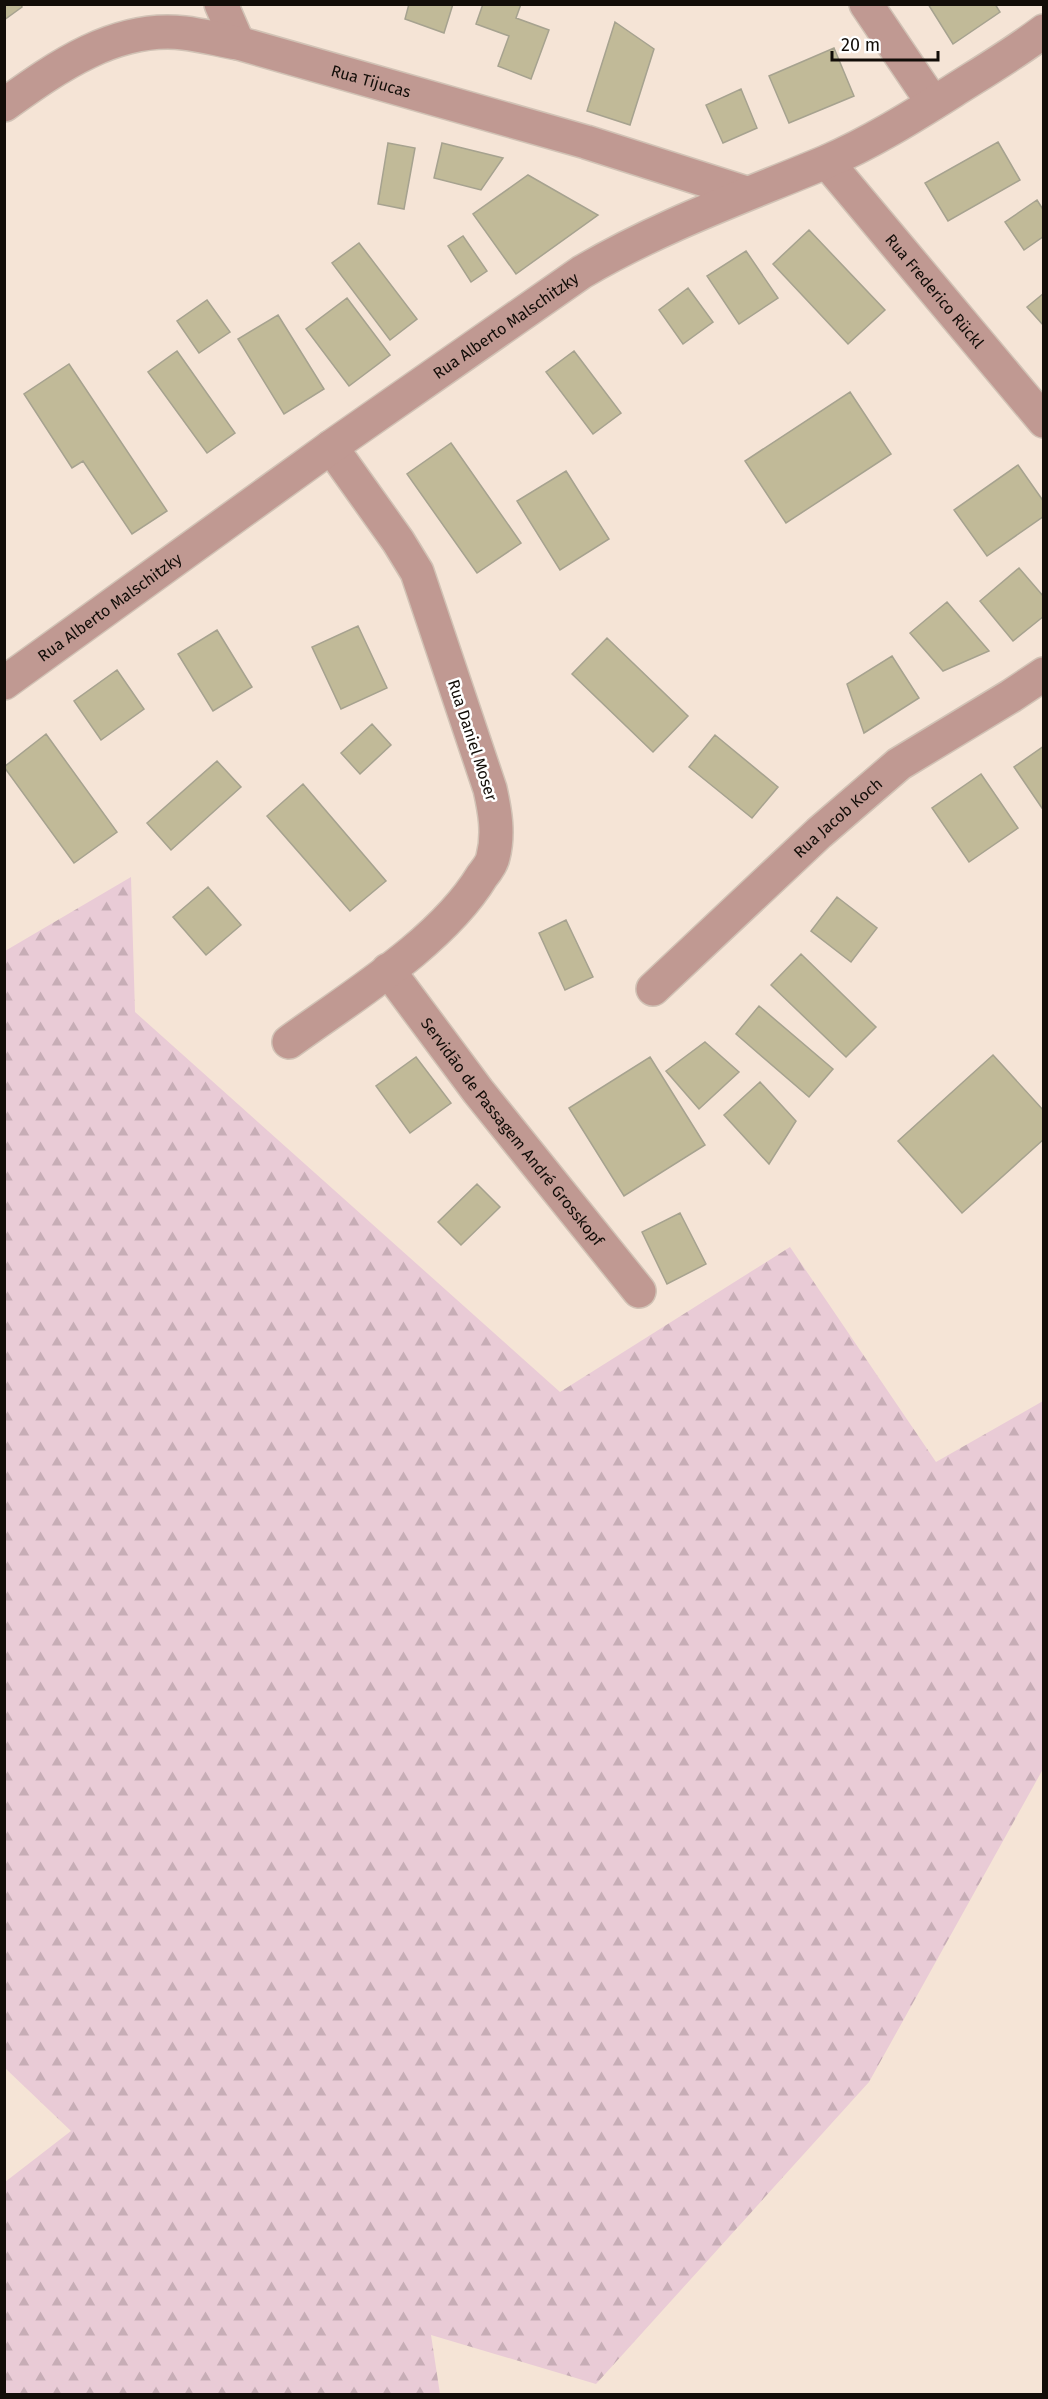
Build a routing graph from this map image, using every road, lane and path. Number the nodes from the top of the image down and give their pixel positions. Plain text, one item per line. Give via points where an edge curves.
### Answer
1 (221, 4) edge
2 (866, 4) edge
3 (1044, 31) edge
4 (238, 44) junction
5 (933, 104) junction
6 (4, 105) edge
7 (827, 162) junction
8 (746, 193) junction
9 (1044, 420) edge
10 (331, 447) junction
11 (1044, 674) edge
12 (4, 683) edge
13 (388, 970) junction
14 (653, 989) dead end
15 (289, 1042) dead end
16 (639, 1290) dead end

1 - 4 street
2 - 5 street
3 - 5 street, Rua Alberto Malschitzky
4 - 6 street, Rua Tijucas via 182,33 151,33 121,39 50,72
4 - 8 street, Rua Tijucas via 586,142
5 - 7 street, Rua Alberto Malschitzky
7 - 8 street, Rua Alberto Malschitzky
7 - 9 street, Rua Frederico Rückl
8 - 10 street, Rua Alberto Malschitzky via 665,227 582,272
10 - 12 street, Rua Alberto Malschitzky
10 - 13 street, Rua Daniel Moser via 399,541 417,573 497,818 493,858 470,896 444,924
11 - 14 street, Rua Jacob Koch via 899,764 819,833
13 - 15 street, Rua Daniel Moser
13 - 16 street, Servidão de Passagem André Grosskopf via 478,1091

